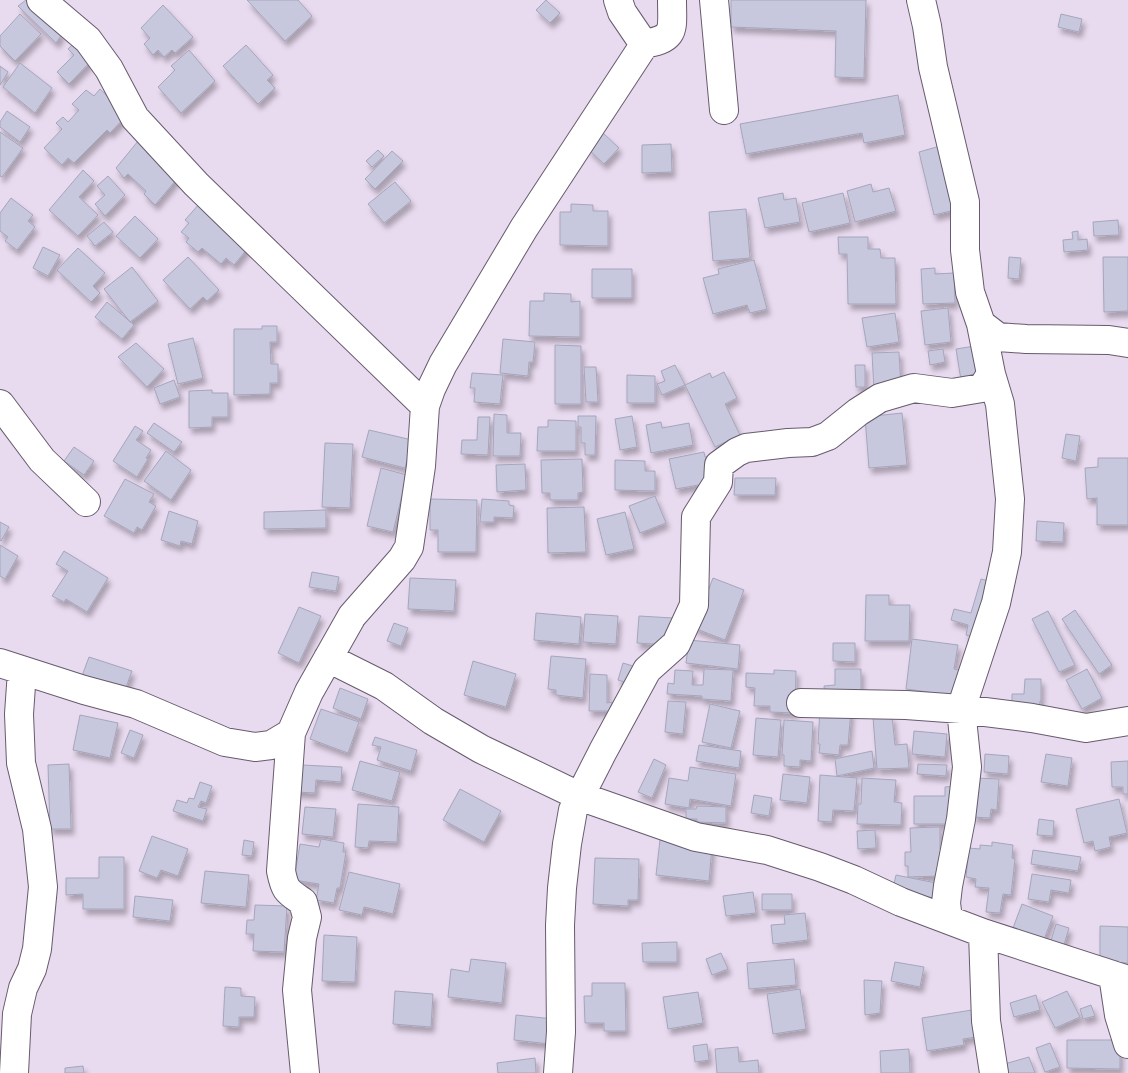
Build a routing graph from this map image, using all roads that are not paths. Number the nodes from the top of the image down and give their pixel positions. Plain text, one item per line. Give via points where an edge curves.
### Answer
1 (40, 0) edge
2 (618, 0) edge
3 (672, 0) edge
4 (714, 0) edge
5 (921, 0) edge
6 (642, 44) junction
7 (724, 110) dead end
8 (981, 324) junction
9 (1128, 343) edge
10 (991, 374) junction
11 (0, 404) edge
12 (425, 406) junction
13 (86, 502) dead end
14 (328, 658) junction
15 (11, 667) edge
16 (801, 703) dead end
17 (961, 709) junction
18 (1128, 721) edge
19 (291, 733) junction
20 (579, 796) junction
21 (948, 920) junction
22 (982, 933) junction
23 (1120, 978) edge
24 (1128, 1044) edge
25 (14, 1073) edge
26 (305, 1073) edge
27 (558, 1073) edge
28 (994, 1073) edge

1 - 12 street via 88,40 109,69 135,118 196,184
2 - 6 street
3 - 6 street via 672,28 668,35 664,40
4 - 7 street
5 - 8 street via 933,67 966,202 964,250 970,292
6 - 12 street via 519,236 442,364
8 - 9 street via 998,337
8 - 10 street
10 - 17 street via 1000,404 1010,499 1007,552 996,603
10 - 20 street via 982,388 952,393 914,388 880,398 828,436 812,442 746,448 719,464 718,482 696,517 694,605 676,644 648,670
11 - 13 street via 42,460
12 - 14 street via 421,466 409,547 352,616
14 - 19 street
14 - 20 street via 384,686 433,721 481,749
15 - 19 street via 136,704 225,742 255,747 271,745
15 - 25 street via 19,714 20,763 37,829 43,887 36,955 17,1014
16 - 17 street
17 - 18 street via 1086,728
17 - 21 street via 967,767 948,886
19 - 26 street via 281,871 288,892 303,902 307,917 297,990
20 - 21 street via 696,837 767,850 854,880
20 - 27 street via 567,844 562,888
21 - 22 street
22 - 23 street
22 - 28 street via 986,1021
23 - 24 street via 1119,1015

